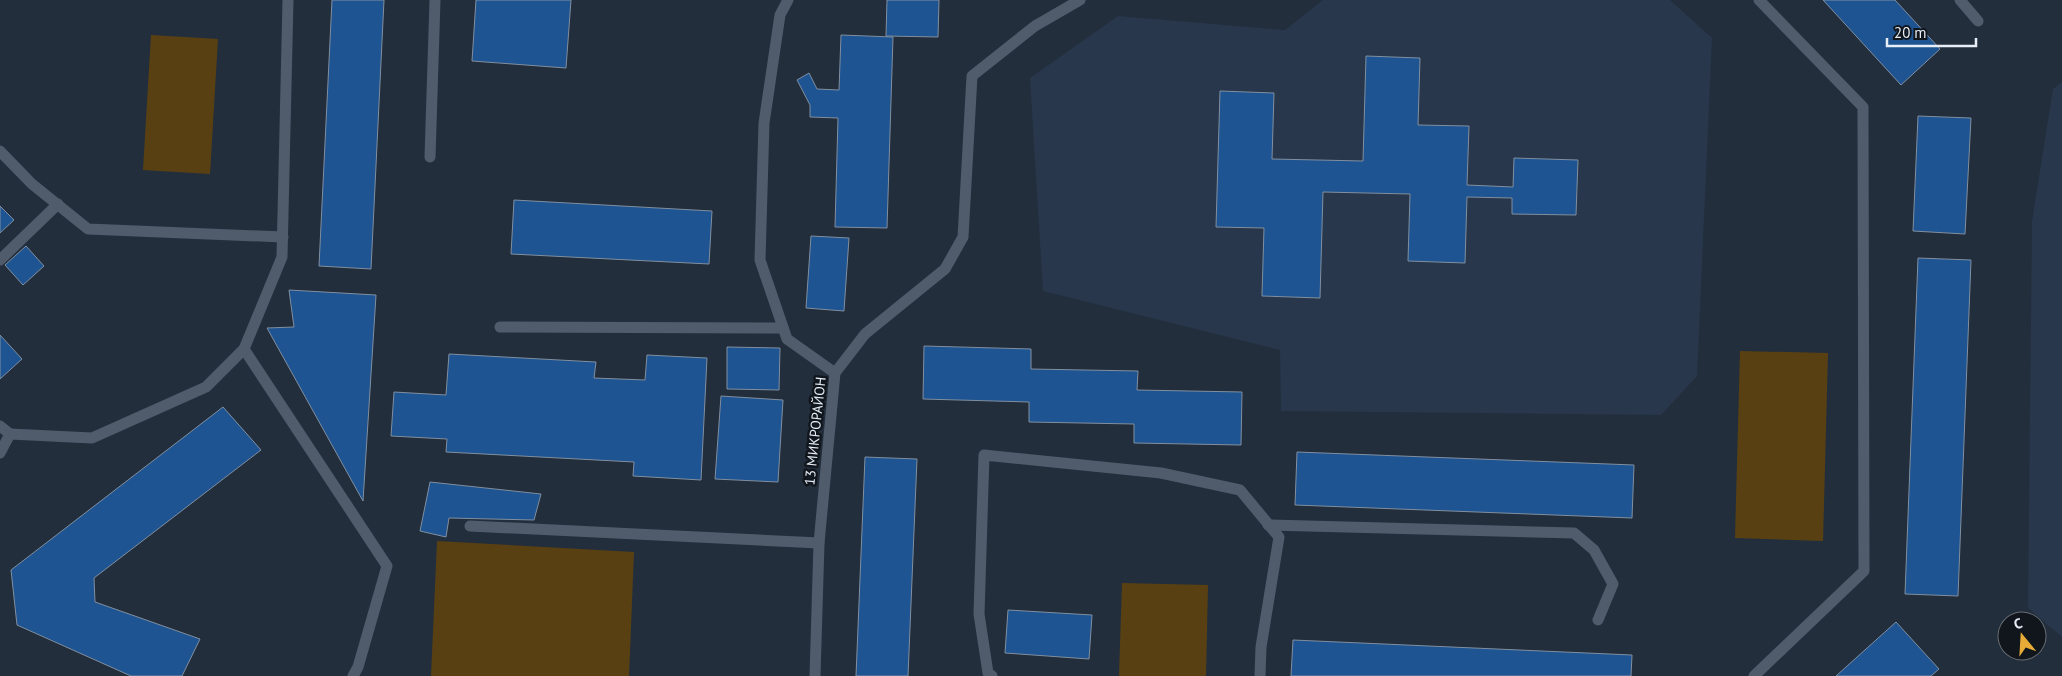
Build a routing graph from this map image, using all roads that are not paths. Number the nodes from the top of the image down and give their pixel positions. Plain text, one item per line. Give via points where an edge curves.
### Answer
1 (288, 0) edge
2 (435, 0) edge
3 (788, 0) edge
4 (1080, 0) edge
5 (1759, 0) edge
6 (1960, 0) edge
7 (1978, 22) dead end
8 (0, 151) edge
9 (430, 157) dead end
10 (58, 204) junction
11 (283, 238) junction
12 (0, 260) edge
13 (500, 327) dead end
14 (783, 328) junction
15 (244, 349) junction
16 (835, 373) junction
17 (0, 426) edge
18 (10, 434) junction
19 (0, 453) edge
20 (1268, 525) junction
21 (470, 526) dead end
22 (819, 542) junction
23 (1598, 620) dead end
24 (352, 676) edge
25 (815, 676) edge
26 (992, 676) edge
27 (1260, 676) edge
28 (1754, 676) edge

1 - 11 lane
2 - 9 lane
3 - 14 lane via 780,15 764,124 760,260
4 - 16 lane, 13 МИКРОРАЙОН via 1035,26 972,76 964,237 945,270 865,334
5 - 28 lane via 1863,107 1864,570
6 - 7 lane
8 - 10 lane via 32,184
10 - 11 lane via 88,229
10 - 12 lane
11 - 15 lane via 282,257
13 - 14 lane
14 - 16 lane via 787,340
15 - 18 lane via 206,387 92,438
15 - 24 lane via 387,566 358,667
16 - 22 lane, 13 МИКРОРАЙОН
17 - 18 lane
18 - 19 lane
20 - 23 lane via 1574,533 1594,550 1613,584
20 - 26 lane via 1240,490 1161,473 984,456 979,614 988,673
20 - 27 lane via 1279,538 1260,647
21 - 22 lane
22 - 25 lane, 13 МИКРОРАЙОН

